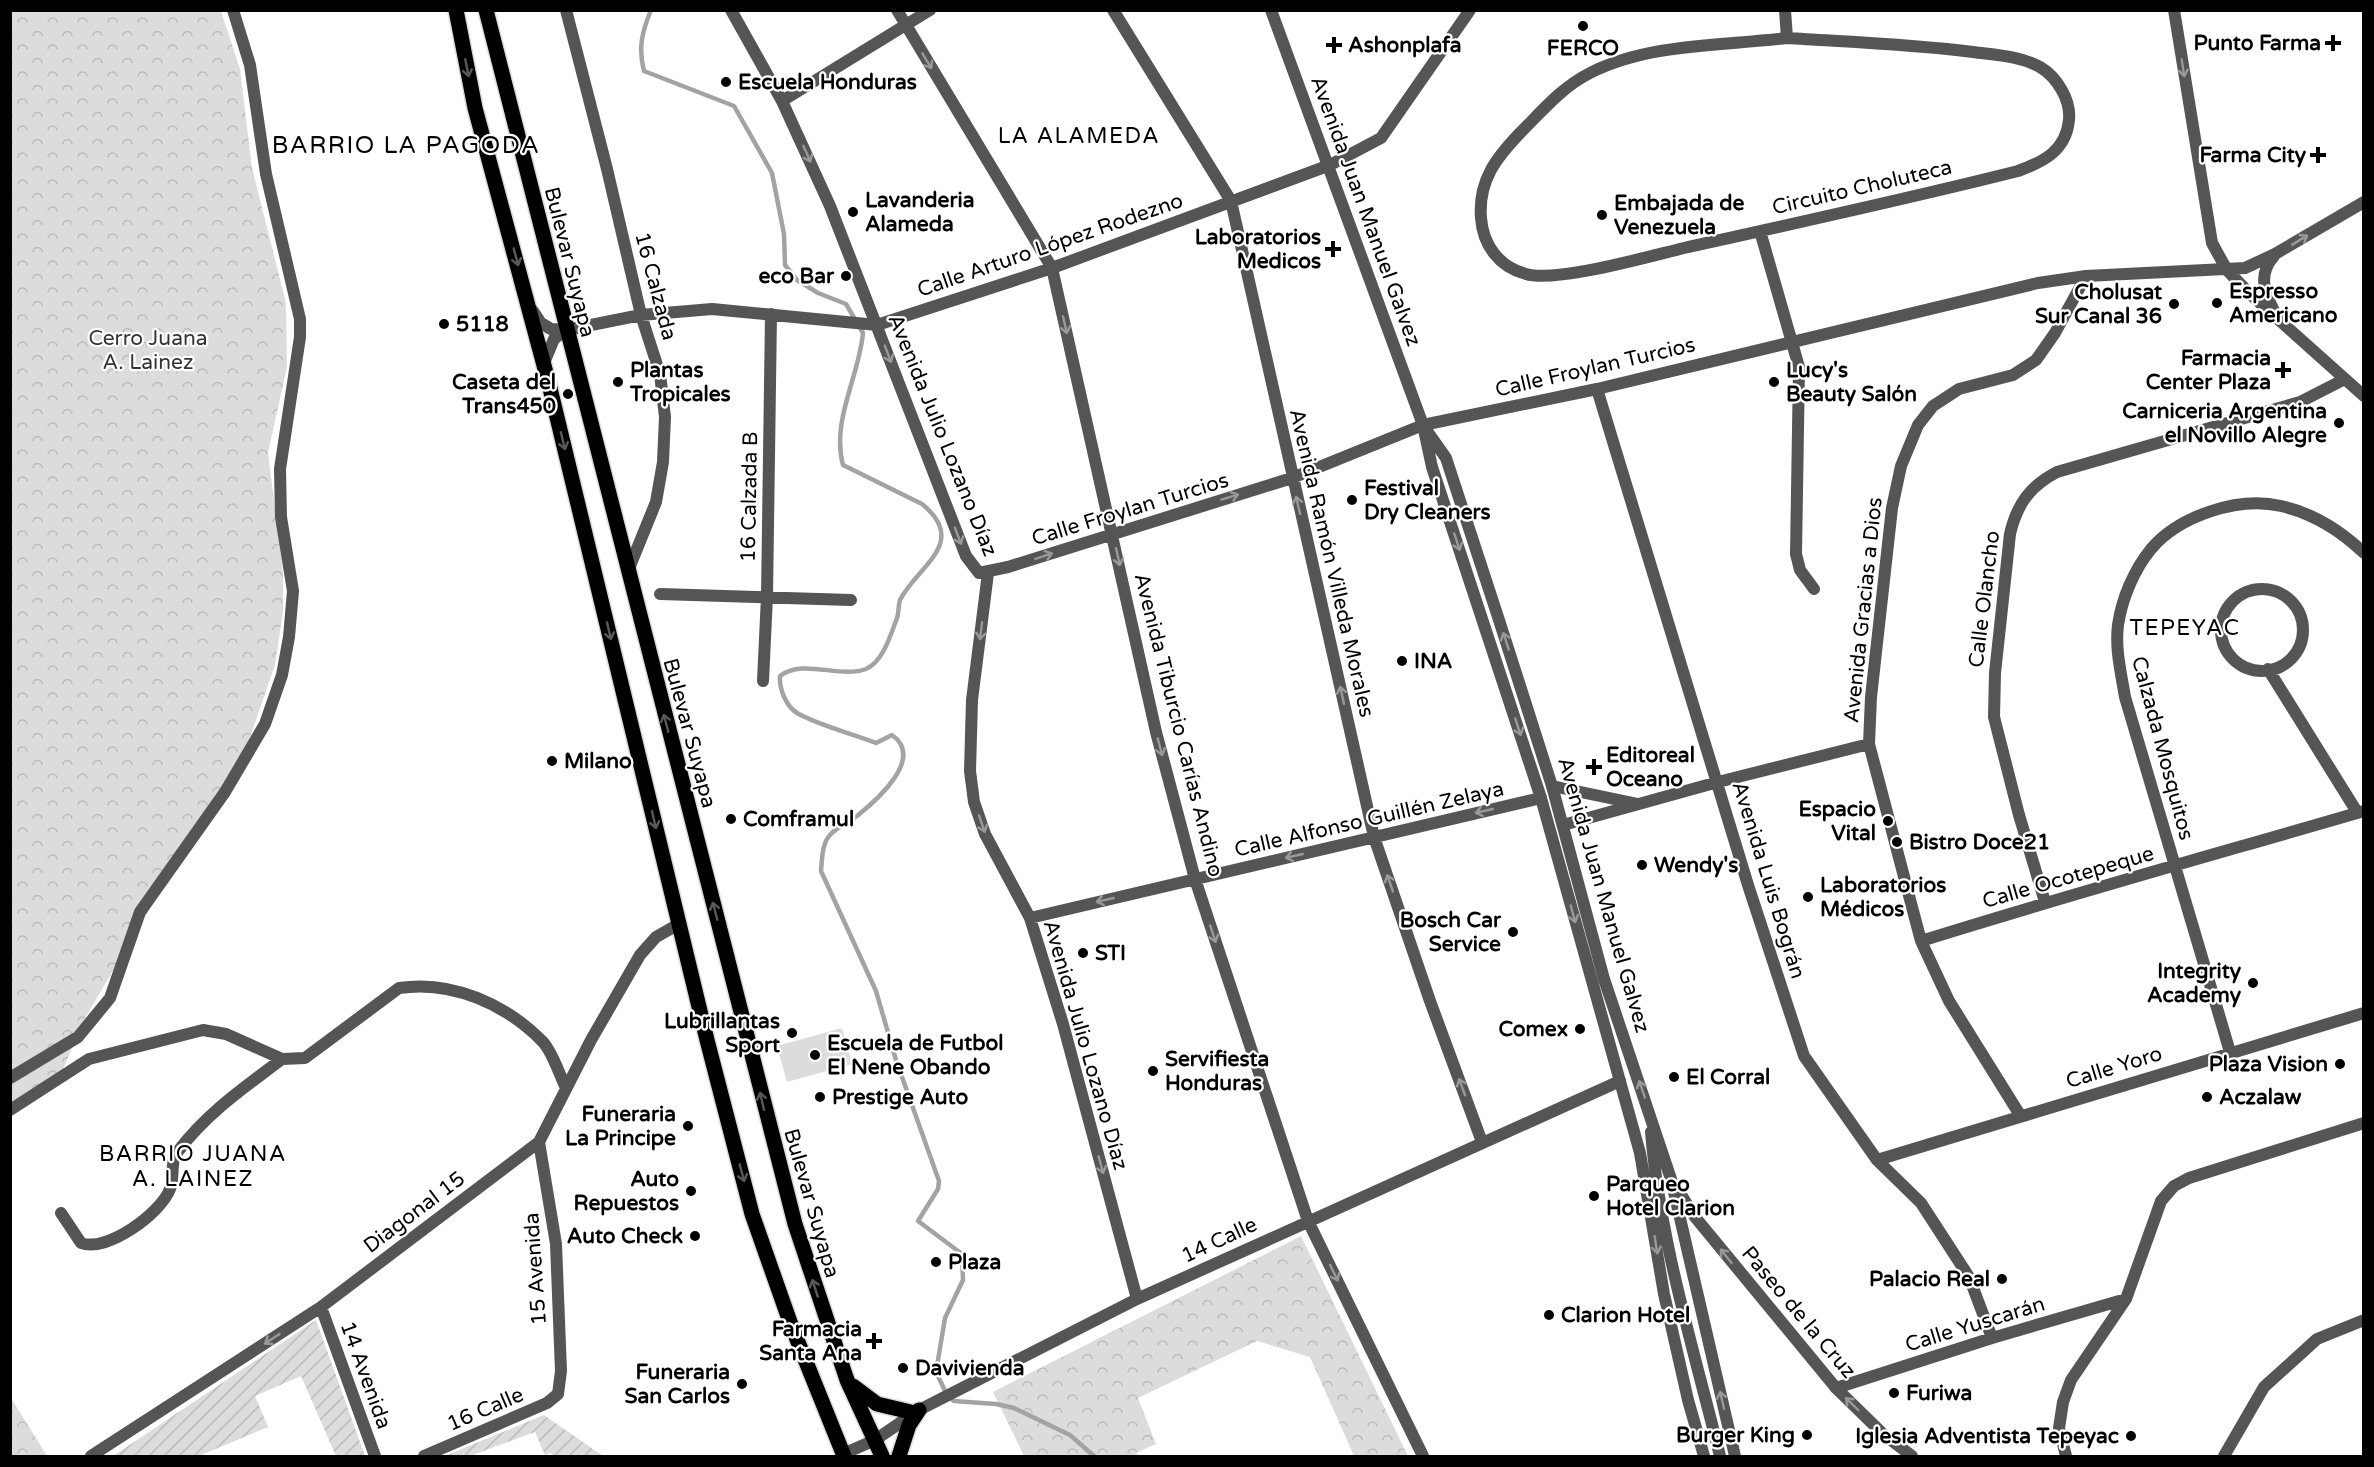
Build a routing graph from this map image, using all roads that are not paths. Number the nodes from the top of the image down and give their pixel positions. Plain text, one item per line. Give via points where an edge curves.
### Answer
1 (233, 10) edge
2 (456, 10) edge
3 (486, 10) edge
4 (566, 10) edge
5 (731, 10) edge
6 (897, 10) edge
7 (930, 10) edge
8 (1113, 10) edge
9 (1271, 10) edge
10 (1470, 10) edge
11 (1785, 10) edge
12 (2174, 10) edge
13 (906, 26) junction
14 (1787, 38) junction
15 (782, 101) junction
16 (1330, 165) junction
17 (1231, 201) junction
18 (2364, 202) edge
19 (1760, 231) junction
20 (2275, 254) junction
21 (1052, 268) junction
22 (2227, 270) junction
23 (2086, 276) junction
24 (529, 304) junction
25 (771, 314) junction
26 (641, 315) junction
27 (2276, 315) junction
28 (870, 324) junction
29 (566, 330) junction
30 (1792, 340) junction
31 (544, 363) junction
32 (2344, 379) junction
33 (1597, 389) junction
34 (2364, 396) edge
35 (1423, 425) junction
36 (1292, 478) junction
37 (1112, 533) junction
38 (2364, 553) edge
39 (628, 571) junction
40 (988, 573) junction
41 (1814, 589) dead end
42 (660, 594) dead end
43 (767, 596) junction
44 (851, 600) dead end
45 (2268, 669) junction
46 (763, 681) dead end
47 (1869, 744) junction
48 (1718, 782) junction
49 (1552, 786) junction
50 (1541, 798) junction
51 (1642, 805) junction
52 (2360, 811) edge
53 (1563, 825) junction
54 (1374, 837) junction
55 (2175, 867) junction
56 (1195, 879) junction
57 (2045, 902) junction
58 (1030, 918) junction
59 (679, 924) junction
60 (1921, 941) junction
61 (2364, 1012) edge
62 (2230, 1052) junction
63 (282, 1059) junction
64 (10, 1078) edge
65 (1620, 1081) junction
66 (566, 1088) junction
67 (10, 1110) edge
68 (1650, 1110) junction
69 (1630, 1114) junction
70 (2020, 1115) junction
71 (2364, 1123) edge
72 (539, 1142) junction
73 (1482, 1142) junction
74 (1653, 1157) junction
75 (1877, 1160) junction
76 (1671, 1179) junction
77 (61, 1213) dead end
78 (1308, 1221) junction
79 (1137, 1299) junction
80 (2127, 1299) junction
81 (321, 1307) junction
82 (2364, 1320) edge
83 (1992, 1338) junction
84 (847, 1380) junction
85 (1836, 1388) junction
86 (558, 1394) joint
87 (917, 1412) junction
88 (875, 1440) junction
89 (844, 1455) edge
90 (91, 1456) edge
91 (375, 1456) edge
92 (424, 1456) edge
93 (882, 1456) edge
94 (899, 1456) edge
95 (1423, 1456) edge
96 (1704, 1456) edge
97 (1720, 1456) edge
98 (1735, 1456) edge
99 (1912, 1456) edge
100 (2066, 1456) edge
101 (2224, 1456) edge

1 - 64 street via 250,66 267,174 300,318 280,469 281,517 293,591 282,675 265,724 225,792 140,912 110,998 78,1037
2 -> 24 main road via 476,108
3 - 29 main road, Bulevar Suyapa
4 - 26 street, 16 Calzada
5 - 15 street, Avenida Julio Lozano Díaz
6 - 13 street, Avenida Tiburcio Carías Andino
7 - 13 street
8 - 17 street, Avenida Ramón Villeda Morales
9 - 16 street, Avenida Juan Manuel Galvez
10 - 16 street, Calle Arturo López Rodezno via 1381,138
11 - 14 street
12 -> 22 street via 2212,243
13 - 15 street
13 -> 21 street, Avenida Tiburcio Carías Andino
14 - 19 street, Circuito Choluteca via 1925,46 2007,56 2040,67 2057,82 2069,120 2064,139 2045,161 1922,195
14 - 19 street, Circuito Choluteca via 1649,55 1591,72 1558,94 1498,156 1485,177 1480,198 1481,220 1494,255 1527,275 1548,277
15 -> 28 street, Avenida Julio Lozano Díaz via 830,206
16 - 17 street, Calle Arturo López Rodezno
16 - 35 street, Avenida Juan Manuel Galvez
17 - 21 street, Calle Arturo López Rodezno
17 - 36 street, Avenida Ramón Villeda Morales
20 -> 18 street, Calle Froylan Turcios
19 - 30 street
20 - 22 street, Calle Froylan Turcios via 2253,265
20 - 27 street via 2266,264 2263,278
21 - 28 street, Calle Arturo López Rodezno
21 -> 37 street, Avenida Tiburcio Carías Andino
22 - 23 street, Calle Froylan Turcios
22 - 27 street
23 - 30 street, Calle Froylan Turcios via 2038,283
23 - 47 street, Avenida Gracias a Dios via 2036,360 2013,375 1959,389 1933,406 1918,425 1901,466 1892,508
24 - 29 street via 541,323 551,329
24 - 31 main road
25 - 26 street, Calle Arturo López Rodezno via 712,309
25 - 28 street, Calle Arturo López Rodezno
25 - 43 street, 16 Calzada B
26 - 29 street, Calle Arturo López Rodezno
26 - 39 street, 16 Calzada via 660,374 665,417 663,462 656,502
27 - 32 street
28 -> 40 street, Avenida Julio Lozano Díaz via 966,556 979,573
29 - 31 street via 554,339
29 - 39 main road, Bulevar Suyapa
30 - 33 street, Calle Froylan Turcios
30 - 41 street via 1799,367 1796,554 1800,570
31 -> 59 main road
32 - 34 street
32 - 57 street, Calle Olancho via 2300,402 2057,472 2039,481 2025,496 2010,534 1994,717
33 - 35 street, Calle Froylan Turcios
33 - 48 street, Avenida Luis Bográn
35 - 36 street, Calle Froylan Turcios
49 -> 35 street, Avenida Juan Manuel Galvez via 1446,458
35 -> 50 street, Avenida Juan Manuel Galvez via 1432,467
37 -> 36 street, Calle Froylan Turcios
54 -> 36 street, Avenida Ramón Villeda Morales
40 -> 37 street, Calle Froylan Turcios
37 -> 56 street, Avenida Tiburcio Carías Andino via 1156,732
38 - 55 street, Calzada Mosquitos via 2348,538 2304,513 2280,505 2256,504 2232,506 2187,522 2167,534 2139,566 2122,607 2117,655 2125,698
84 -> 39 main road, Bulevar Suyapa via 795,1224 769,1128
40 -> 58 street, Avenida Julio Lozano Díaz via 972,700 970,771 974,802 985,834
42 - 43 street
43 - 44 street
43 - 46 street, 16 Calzada B
45 - 45 street via 2288,661 2297,650 2302,624 2298,611 2279,592 2252,590 2240,595 2226,610 2220,628 2222,642 2238,663 2250,669
45 - 52 street
47 - 48 street
47 - 60 street, Avenida Gracias a Dios
48 - 51 street
48 - 75 street, Avenida Luis Bográn via 1804,1056
49 - 51 street
49 - 53 street, Avenida Juan Manuel Galvez
50 -> 54 street, Calle Alfonso Guillén Zelaya
50 -> 65 street, Avenida Juan Manuel Galvez
51 - 53 street
52 - 55 street, Calle Ocotepeque
68 -> 53 street, Avenida Juan Manuel Galvez via 1604,979
54 -> 56 street, Calle Alfonso Guillén Zelaya
73 -> 54 street, Avenida Ramón Villeda Morales
55 - 57 street, Calle Ocotepeque
55 - 62 street, Calzada Mosquitos
56 -> 58 street, Calle Alfonso Guillén Zelaya
56 -> 78 street, Avenida Tiburcio Carías Andino
57 - 60 street, Calle Ocotepeque
58 -> 79 street, Avenida Julio Lozano Díaz via 1063,1024
59 - 66 street, Diagonal 15 via 656,937 640,955
59 -> 89 main road via 753,1214 790,1322
60 - 70 street, Avenida Gracias a Dios via 1949,1000
61 - 62 street, Calle Yoro
62 - 70 street, Calle Yoro
63 - 66 street via 305,1058 399,988 415,985 453,989 488,1001 544,1043
63 - 67 street via 226,1034 203,1030 89,1059
63 - 77 street via 217,1107 178,1150 172,1164 170,1192 153,1215 124,1234 90,1245 81,1243
65 - 69 street, Avenida Juan Manuel Galvez
65 - 73 street, 14 Calle
66 - 72 street, Diagonal 15
68 - 74 street
68 - 76 street, Avenida Juan Manuel Galvez
69 - 74 street
69 -> 96 street, Avenida Juan Manuel Galvez via 1664,1294
70 - 75 street, Calle Yoro
71 - 80 street via 2174,1186 2161,1201
72 - 81 street, Diagonal 15
72 - 86 street, 15 Avenida via 555,1244 561,1371
73 - 78 street, 14 Calle
74 - 97 street via 1675,1276
75 - 83 street, Avenida Luis Bográn via 1921,1203 1946,1240 1969,1277
85 -> 76 street, Paseo de la Cruz via 1695,1217
98 -> 76 street, Avenida Juan Manuel Galvez
78 - 79 street, 14 Calle
78 -> 95 street, Avenida Tiburcio Carías Andino
79 - 87 street, 14 Calle
80 - 83 street, Calle Yuscarán
80 - 100 street via 2071,1380 2059,1428
81 -> 90 street, Diagonal 15
81 - 91 street, 14 Avenida
82 - 101 street via 2317,1339 2264,1387
83 - 85 street, Calle Yuscarán
84 - 87 main road via 877,1404
84 - 88 main road, Bulevar Suyapa
99 -> 85 street, Paseo de la Cruz
86 - 92 street, 16 Calle via 547,1403
87 - 88 street, 14 Calle
87 - 94 main road
88 - 89 street, 14 Calle
88 - 93 main road, Bulevar Suyapa

